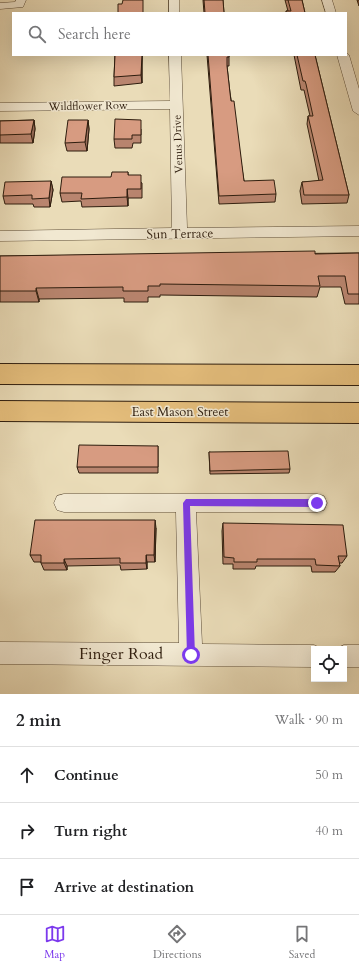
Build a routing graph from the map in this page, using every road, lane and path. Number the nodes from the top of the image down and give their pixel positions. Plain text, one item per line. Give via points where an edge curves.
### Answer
1 (174, 0) edge
2 (327, 0) edge
3 (20, 3) edge
4 (0, 6) edge
5 (174, 12) edge
6 (331, 12) edge
7 (176, 56) edge
8 (343, 56) edge
9 (177, 105) junction
10 (0, 107) edge
11 (359, 111) edge
12 (359, 231) edge
13 (180, 234) junction
14 (0, 236) edge
15 (0, 374) edge
16 (359, 376) edge
17 (0, 411) edge
18 (359, 414) edge
19 (64, 503) dead end
20 (186, 503) junction
21 (317, 503) dead end
22 (0, 653) edge
23 (191, 655) junction
24 (311, 656) edge
25 (347, 656) edge
26 (359, 656) edge

1 - 5 street
2 - 6 street
3 - 4 street
7 - 9 street, Venus Drive
8 - 11 street
9 - 10 street, Wildflower Row
9 - 13 street, Venus Drive
12 - 13 street, Sun Terrace
13 - 14 street, Sun Terrace
15 - 16 main road
17 - 18 main road, East Mason Street
19 - 20 street
20 - 21 street
20 - 23 street
22 - 23 street, Finger Road
23 - 24 street, Finger Road
25 - 26 street

